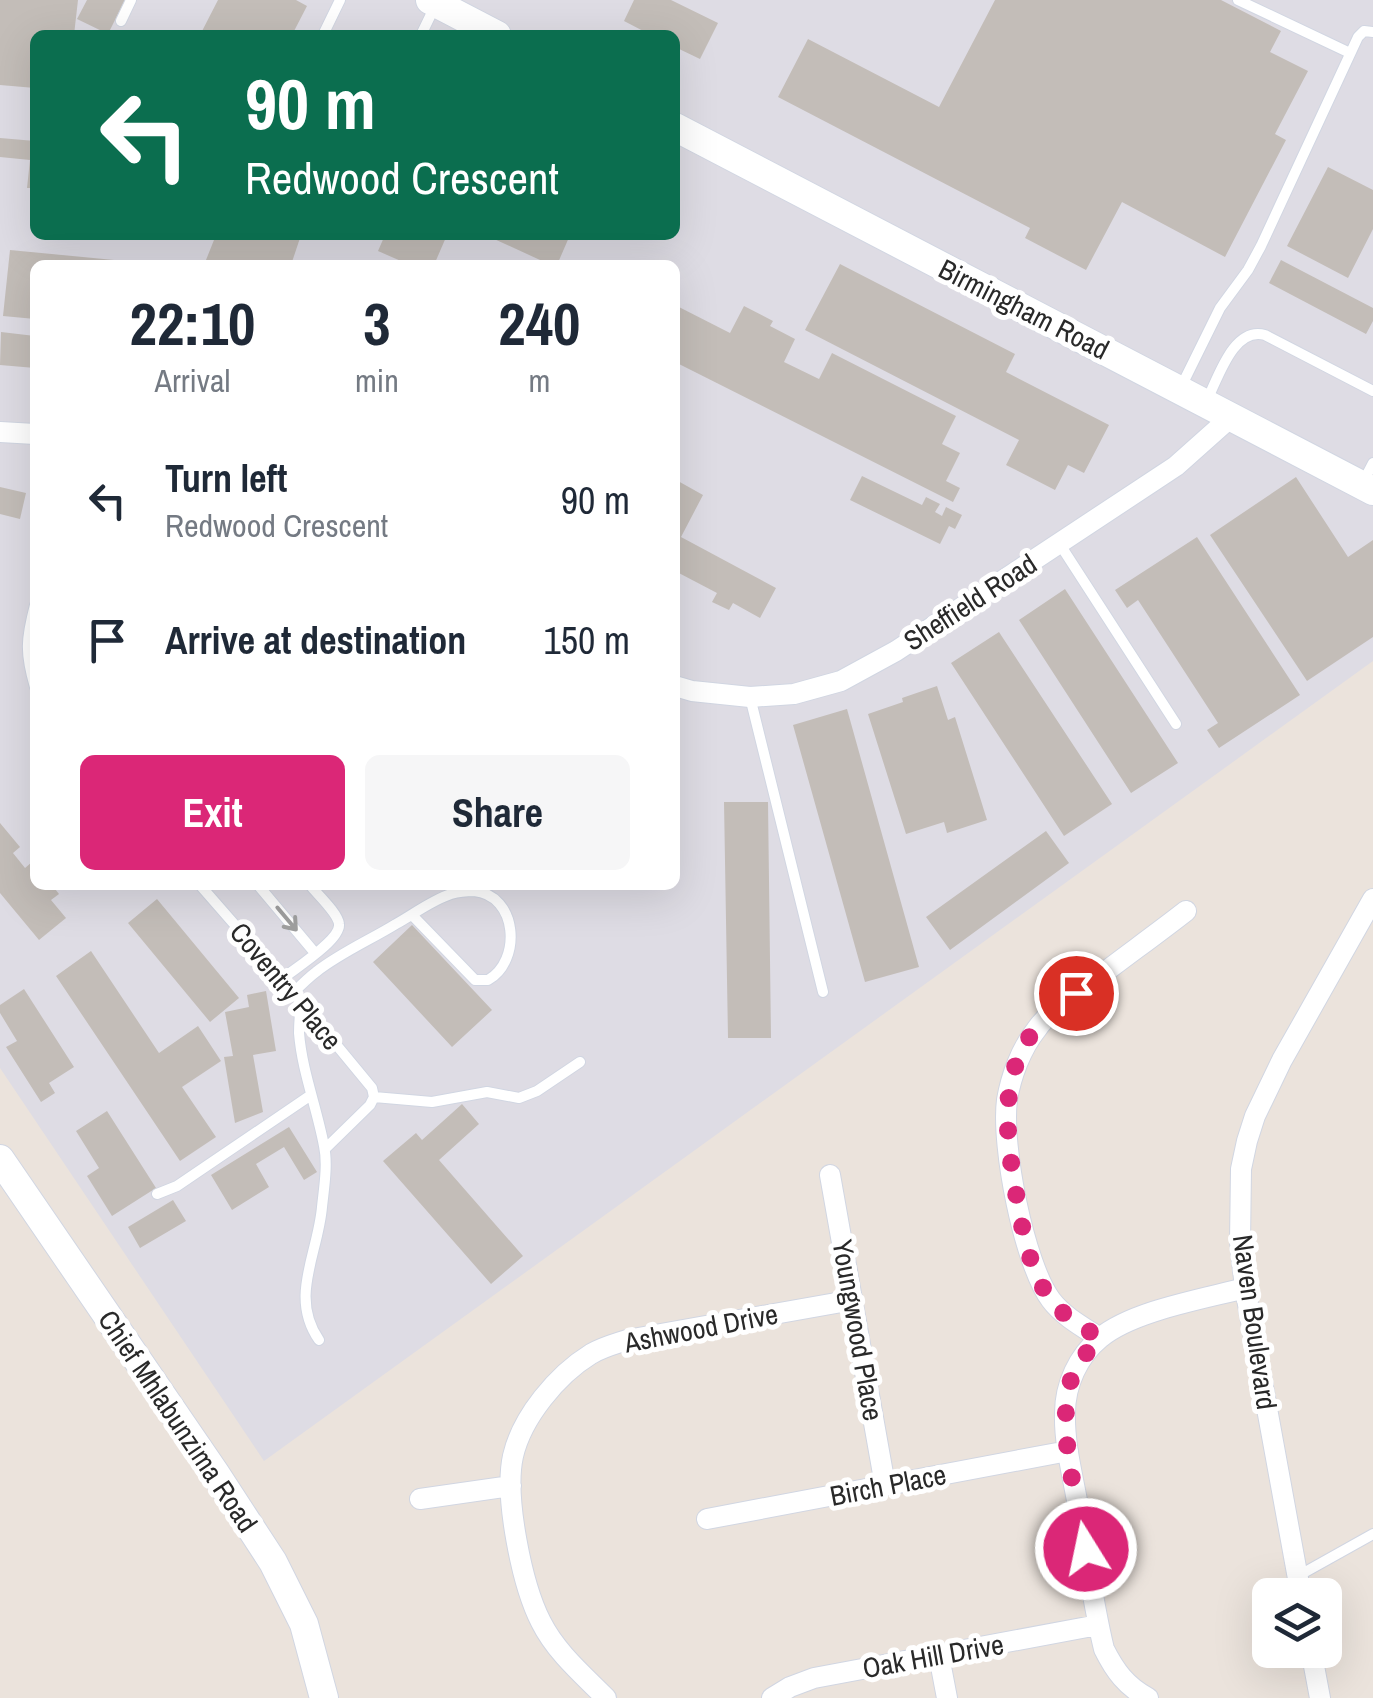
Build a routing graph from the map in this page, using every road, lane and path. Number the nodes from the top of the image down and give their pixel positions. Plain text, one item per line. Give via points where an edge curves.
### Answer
1 (131, 0) edge
2 (340, 0) edge
3 (1238, 0) edge
4 (434, 2) edge
5 (122, 21) dead end
6 (325, 30) edge
7 (423, 30) edge
8 (487, 30) edge
9 (1373, 32) edge
10 (1350, 53) junction
11 (680, 131) edge
12 (1180, 390) junction
13 (1373, 391) edge
14 (1206, 403) junction
15 (1231, 417) junction
16 (0, 432) edge
17 (30, 434) edge
18 (1369, 480) edge
19 (1060, 544) junction
20 (30, 624) edge
21 (30, 671) edge
22 (680, 687) edge
23 (750, 697) junction
24 (1176, 724) dead end
25 (204, 890) edge
26 (262, 890) edge
27 (314, 890) edge
28 (1373, 899) edge
29 (1186, 911) dead end
30 (412, 915) junction
31 (315, 953) junction
32 (282, 979) junction
33 (822, 992) dead end
34 (297, 997) junction
35 (580, 1062) dead end
36 (373, 1092) junction
37 (311, 1095) junction
38 (325, 1149) junction
39 (0, 1158) edge
40 (830, 1175) dead end
41 (158, 1194) dead end
42 (1245, 1288) junction
43 (853, 1300) junction
44 (1100, 1338) junction
45 (319, 1340) dead end
46 (1068, 1451) junction
47 (885, 1485) junction
48 (510, 1486) junction
49 (420, 1499) dead end
50 (707, 1519) dead end
51 (1373, 1534) edge
52 (1298, 1578) edge
53 (1310, 1578) edge
54 (1098, 1626) junction
55 (939, 1656) junction
56 (1312, 1668) edge
57 (785, 1694) edge
58 (1313, 1697) edge
59 (324, 1698) edge
60 (606, 1698) edge
61 (947, 1698) edge
62 (1148, 1698) edge

1 - 5 lane
2 - 6 lane
3 - 10 lane
4 - 7 lane
4 - 8 street
9 - 10 lane via 1360,33
10 - 12 lane via 1248,270 1220,308
11 - 12 street, Birmingham Road
12 - 14 street, Birmingham Road
13 - 14 lane via 1254,332 1236,345
14 - 15 street, Birmingham Road
15 - 18 street, Birmingham Road
15 - 19 street, Sheffield Road via 1176,466
16 - 17 street
19 - 23 street, Sheffield Road via 842,681
19 - 24 lane
20 - 21 lane
22 - 23 street, Sheffield Road
23 - 33 lane
25 - 32 lane, Coventry Place
26 -> 31 lane
27 - 31 lane via 339,925
28 - 42 street, Naven Boulevard via 1255,1116 1242,1169
29 - 44 street via 1046,1018 1024,1048 1010,1085 1008,1150 1035,1270 1061,1311
30 - 30 lane via 475,980 488,980 502,968 510,928 496,900 457,893
30 - 34 lane via 316,972
31 - 32 lane
32 - 34 lane, Coventry Place
34 - 36 lane, Coventry Place
34 - 37 lane
35 - 36 lane via 519,1098 476,1092 432,1102
36 - 38 lane via 366,1109
37 - 38 lane
37 - 41 lane
38 - 45 lane via 318,1240 305,1289 309,1326
39 - 59 street, Chief Mhlabunzima Road via 273,1562 304,1624
40 - 43 street, Youngwood Place
42 - 44 street via 1143,1316
42 - 52 street, Naven Boulevard
43 - 47 street, Youngwood Place
43 - 48 street, Ashwood Drive via 627,1340 590,1354 530,1420 514,1452
44 - 46 street via 1080,1361 1067,1394
46 - 47 street, Birch Place
46 - 54 street
47 - 50 street, Birch Place
48 - 49 street
48 - 60 street, Ashwood Drive via 535,1610 551,1640
51 - 53 lane
54 - 55 street, Oak Hill Drive
54 - 62 street via 1114,1670
55 - 57 street, Oak Hill Drive via 814,1678
55 - 61 street
56 - 58 street

